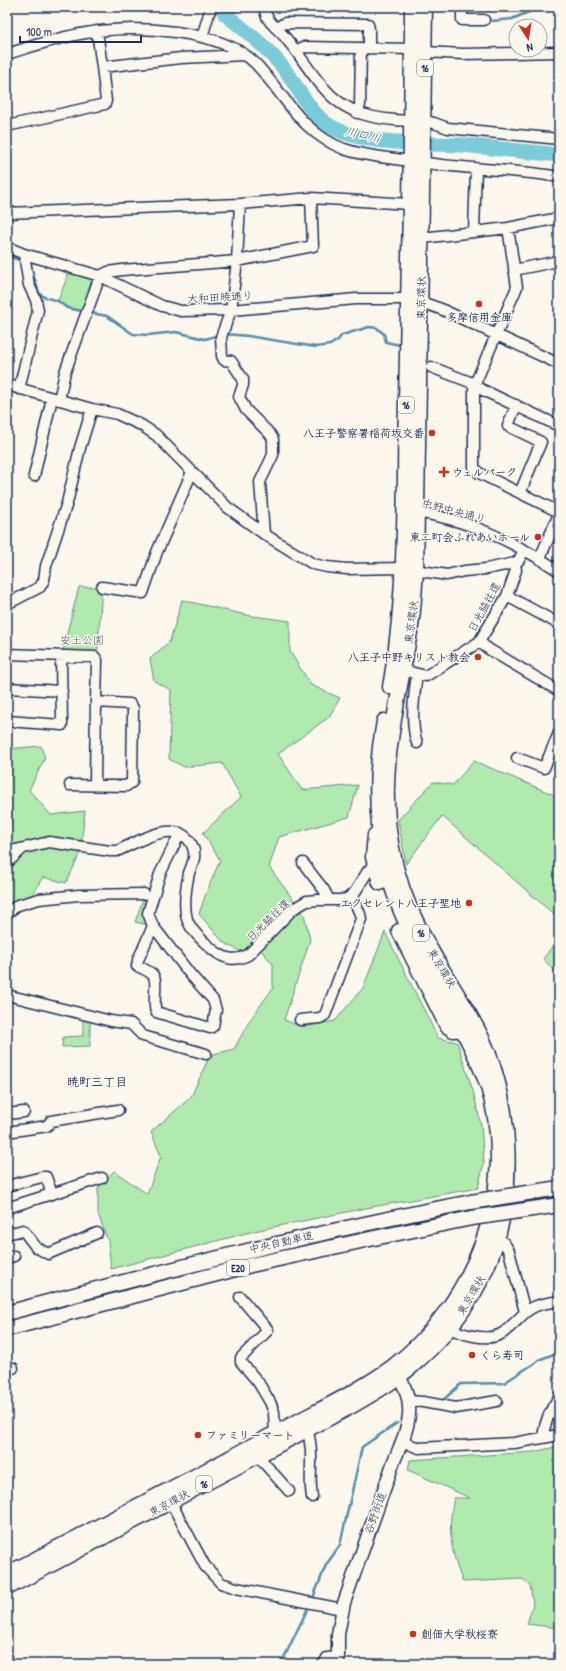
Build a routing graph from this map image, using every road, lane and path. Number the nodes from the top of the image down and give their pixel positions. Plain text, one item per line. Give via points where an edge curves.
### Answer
1 (211, 7) edge
2 (265, 7) edge
3 (412, 7) edge
4 (425, 7) edge
5 (462, 7) edge
6 (484, 20) dead end
7 (276, 28) junction
8 (97, 31) junction
9 (203, 36) junction
10 (365, 48) junction
11 (296, 51) junction
12 (419, 51) junction
13 (559, 52) edge
14 (7, 54) edge
15 (245, 55) junction
16 (102, 67) junction
17 (357, 113) junction
18 (417, 125) junction
19 (7, 126) edge
20 (559, 139) edge
21 (417, 161) junction
22 (476, 168) junction
23 (559, 177) edge
24 (311, 198) junction
25 (240, 204) junction
26 (410, 204) junction
27 (7, 213) edge
28 (559, 218) edge
29 (508, 228) junction
30 (474, 232) junction
31 (422, 238) junction
32 (7, 247) edge
33 (25, 259) junction
34 (238, 261) junction
35 (559, 261) edge
36 (514, 270) junction
37 (100, 276) junction
38 (414, 300) junction
39 (231, 310) junction
40 (497, 335) junction
41 (559, 364) edge
42 (431, 366) dead end
43 (475, 385) junction
44 (7, 386) edge
45 (19, 389) junction
46 (55, 399) junction
47 (516, 405) junction
48 (92, 409) junction
49 (559, 426) edge
50 (192, 472) junction
51 (34, 476) dead end
52 (520, 493) junction
53 (411, 512) junction
54 (559, 513) edge
55 (264, 534) junction
56 (524, 550) junction
57 (540, 558) junction
58 (516, 563) junction
59 (409, 570) junction
60 (559, 571) edge
61 (102, 587) dead end
62 (507, 596) junction
63 (7, 604) edge
64 (559, 624) edge
65 (479, 642) junction
66 (7, 654) edge
67 (61, 656) junction
68 (402, 670) junction
69 (417, 674) junction
70 (7, 688) edge
71 (62, 690) junction
72 (559, 691) edge
73 (96, 702) junction
74 (7, 721) edge
75 (559, 733) edge
76 (417, 743) dead end
77 (517, 758) dead end
78 (70, 785) dead end
79 (95, 785) junction
80 (378, 821) junction
81 (180, 834) junction
82 (27, 845) junction
83 (7, 852) edge
84 (7, 863) edge
85 (303, 863) dead end
86 (376, 867) junction
87 (144, 894) dead end
88 (352, 896) junction
89 (329, 900) junction
90 (7, 913) edge
91 (153, 926) junction
92 (7, 994) edge
93 (300, 1020) dead end
94 (463, 1021) junction
95 (206, 1054) dead end
96 (118, 1110) dead end
97 (24, 1112) dead end
98 (7, 1114) edge
99 (7, 1132) edge
100 (102, 1178) dead end
101 (7, 1186) edge
102 (559, 1188) edge
103 (52, 1194) junction
104 (559, 1205) edge
105 (7, 1208) edge
106 (97, 1233) dead end
107 (7, 1234) edge
108 (498, 1237) junction
109 (240, 1296) dead end
110 (559, 1301) edge
111 (525, 1312) junction
112 (7, 1313) edge
113 (444, 1324) junction
114 (7, 1329) edge
115 (396, 1372) junction
116 (559, 1397) edge
117 (409, 1401) junction
118 (497, 1401) dead end
119 (307, 1430) junction
120 (275, 1434) junction
121 (559, 1435) edge
122 (543, 1438) junction
123 (403, 1440) junction
124 (259, 1455) junction
125 (289, 1492) dead end
126 (168, 1496) junction
127 (312, 1497) dead end
128 (7, 1574) edge
129 (7, 1588) edge
130 (342, 1609) junction
131 (338, 1661) edge
132 (324, 1664) edge

1 - 9 street
2 - 7 street via 265,16
3 - 12 highway, 東京環状 / 16
4 - 12 highway, 東京環状 / 16
5 - 6 street via 462,20
7 - 10 street via 285,23 368,24
7 - 11 street
8 - 9 street via 139,28
8 - 14 street
8 - 16 street
9 - 15 street via 219,41
10 - 11 street via 304,47
10 - 12 street
10 - 17 street via 360,105
11 - 17 street via 327,92
12 - 13 street via 462,54
12 - 18 highway, 東京環状 / 16
15 - 16 street via 181,58
15 - 21 street via 255,63 297,117 325,140 362,155
16 - 19 street via 105,104
17 - 18 street
18 - 20 street via 434,123 448,128
18 - 21 highway, 東京環状 / 16
21 - 22 street
21 - 26 highway, 東京環状 / 16
21 - 31 highway, 東京環状 / 16
22 - 23 street
22 - 30 street
24 - 25 street
24 - 26 street
24 - 34 street via 313,246
25 - 27 street
25 - 34 street
26 - 38 highway, 東京環状 / 16
28 - 29 street
29 - 30 street
29 - 36 street
30 - 31 street
31 - 38 highway, 東京環状 / 16
32 - 33 street, 大和田暁通り
33 - 37 street, 大和田暁通り
33 - 45 street via 29,285 38,310
34 - 37 street via 122,270
34 - 39 street
35 - 36 street
36 - 40 street via 516,287
37 - 39 street, 大和田暁通り via 162,306 181,311
37 - 46 street
38 - 39 street, 大和田暁通り via 356,299
38 - 40 street, 大和田暁通り via 442,309
38 - 53 highway, 東京環状 / 16
39 - 55 street via 221,337 222,356 224,360 231,361 241,375 243,384 239,397 244,406 273,439 273,456 260,482
40 - 41 street, 大和田暁通り
40 - 43 street
42 - 43 street
43 - 47 street
43 - 52 street via 474,467 479,473
44 - 45 street
45 - 46 street
46 - 48 street
46 - 51 street
47 - 49 street
47 - 52 street via 508,426 541,442
48 - 50 street via 118,414 141,425 156,435
48 - 63 street via 44,580 40,588
50 - 55 street via 227,507
50 - 61 street via 157,552 143,593
52 - 54 street
53 - 56 street, 中野中央通り via 428,514 491,534
53 - 59 highway, 東京環状 / 16
54 - 57 street
55 - 59 street via 313,564 321,566 361,570
56 - 57 street, 中野中央通り
56 - 58 street, 日光脇往還
57 - 60 street, 中野中央通り
58 - 59 street via 447,576
58 - 62 street, 日光脇往還
59 - 68 highway, 東京環状 / 16 via 413,614
59 - 80 highway, 東京環状 / 16 via 378,754
62 - 64 street
62 - 65 street, 日光脇往還
65 - 69 street, 日光脇往還 via 426,676
65 - 72 street
66 - 67 street
67 - 71 street
67 - 73 street via 95,657 98,660
68 - 69 street, 日光脇往還
68 - 94 highway, 東京環状 / 16 via 390,739 387,774 387,810 392,847 400,882 413,916
69 - 76 street via 413,710 414,735
70 - 71 street
71 - 74 street via 62,724
73 - 79 street
73 - 79 street via 130,704 133,708 132,782 126,786
75 - 77 street via 544,768
78 - 79 street
80 - 86 highway via 372,853
80 - 94 highway, 東京環状 / 16 via 384,861 397,903 428,967
81 - 82 street via 167,831 158,833 117,851 49,842
81 - 89 street, 日光脇往還 via 192,843 194,851 186,888 187,919 199,936 219,955 240,959 248,955 293,910 307,901
81 - 91 street via 160,874 150,906 148,913
82 - 83 street
82 - 84 street
85 - 89 street
86 - 88 street via 368,871
86 - 94 highway via 396,924 442,1018 449,1028 456,1030
87 - 90 street via 79,895 39,899 18,905
88 - 89 street, 日光脇往還 via 342,900
88 - 93 street via 361,919 325,1016
91 - 91 street via 214,1000 216,1010 213,1026 210,1028 156,1012 155,978 137,966
92 - 95 street via 131,1024 143,1036
94 - 108 highway, 東京環状 / 16 via 483,1041 493,1068 506,1126 507,1174
94 - 113 highway, 東京環状 / 16 via 491,1099 497,1139 497,1176 493,1208 478,1254
96 - 99 street via 51,1121 47,1126
97 - 98 street
100 - 103 street
101 - 103 street via 46,1177
102 - 112 highway, 中央自動車道 / E20, bridge via 377,1220 248,1250
103 - 105 street
104 - 114 highway, 中央自動車道 / E20, bridge via 472,1218 251,1265
106 - 107 street via 48,1254 36,1247 23,1230
108 - 111 street via 509,1251
108 - 113 highway, 東京環状 / 16 via 478,1286
109 - 120 street via 268,1330 241,1358 241,1362 258,1382 270,1402 274,1412
110 - 111 street via 535,1306
111 - 113 street via 511,1327 494,1336 468,1335
113 - 115 highway, 東京環状 / 16 via 416,1346
115 - 117 main road, 谷野街道
115 - 119 highway, 東京環状 / 16 via 350,1407
115 - 120 highway, 東京環状 / 16
116 - 122 street via 551,1408
117 - 118 street via 456,1408
117 - 123 main road, 谷野街道
119 - 124 highway, 東京環状 / 16
119 - 127 street via 311,1440
120 - 126 highway, 東京環状 / 16
121 - 122 street
122 - 123 street via 507,1443 419,1448
123 - 130 main road, 谷野街道
124 - 125 street
124 - 126 highway, 東京環状 / 16
126 - 128 highway, 東京環状 / 16
126 - 129 highway, 東京環状 / 16
126 - 130 street via 205,1566 222,1583
130 - 131 main road, 谷野街道 via 338,1634
131 - 132 street via 327,1658

